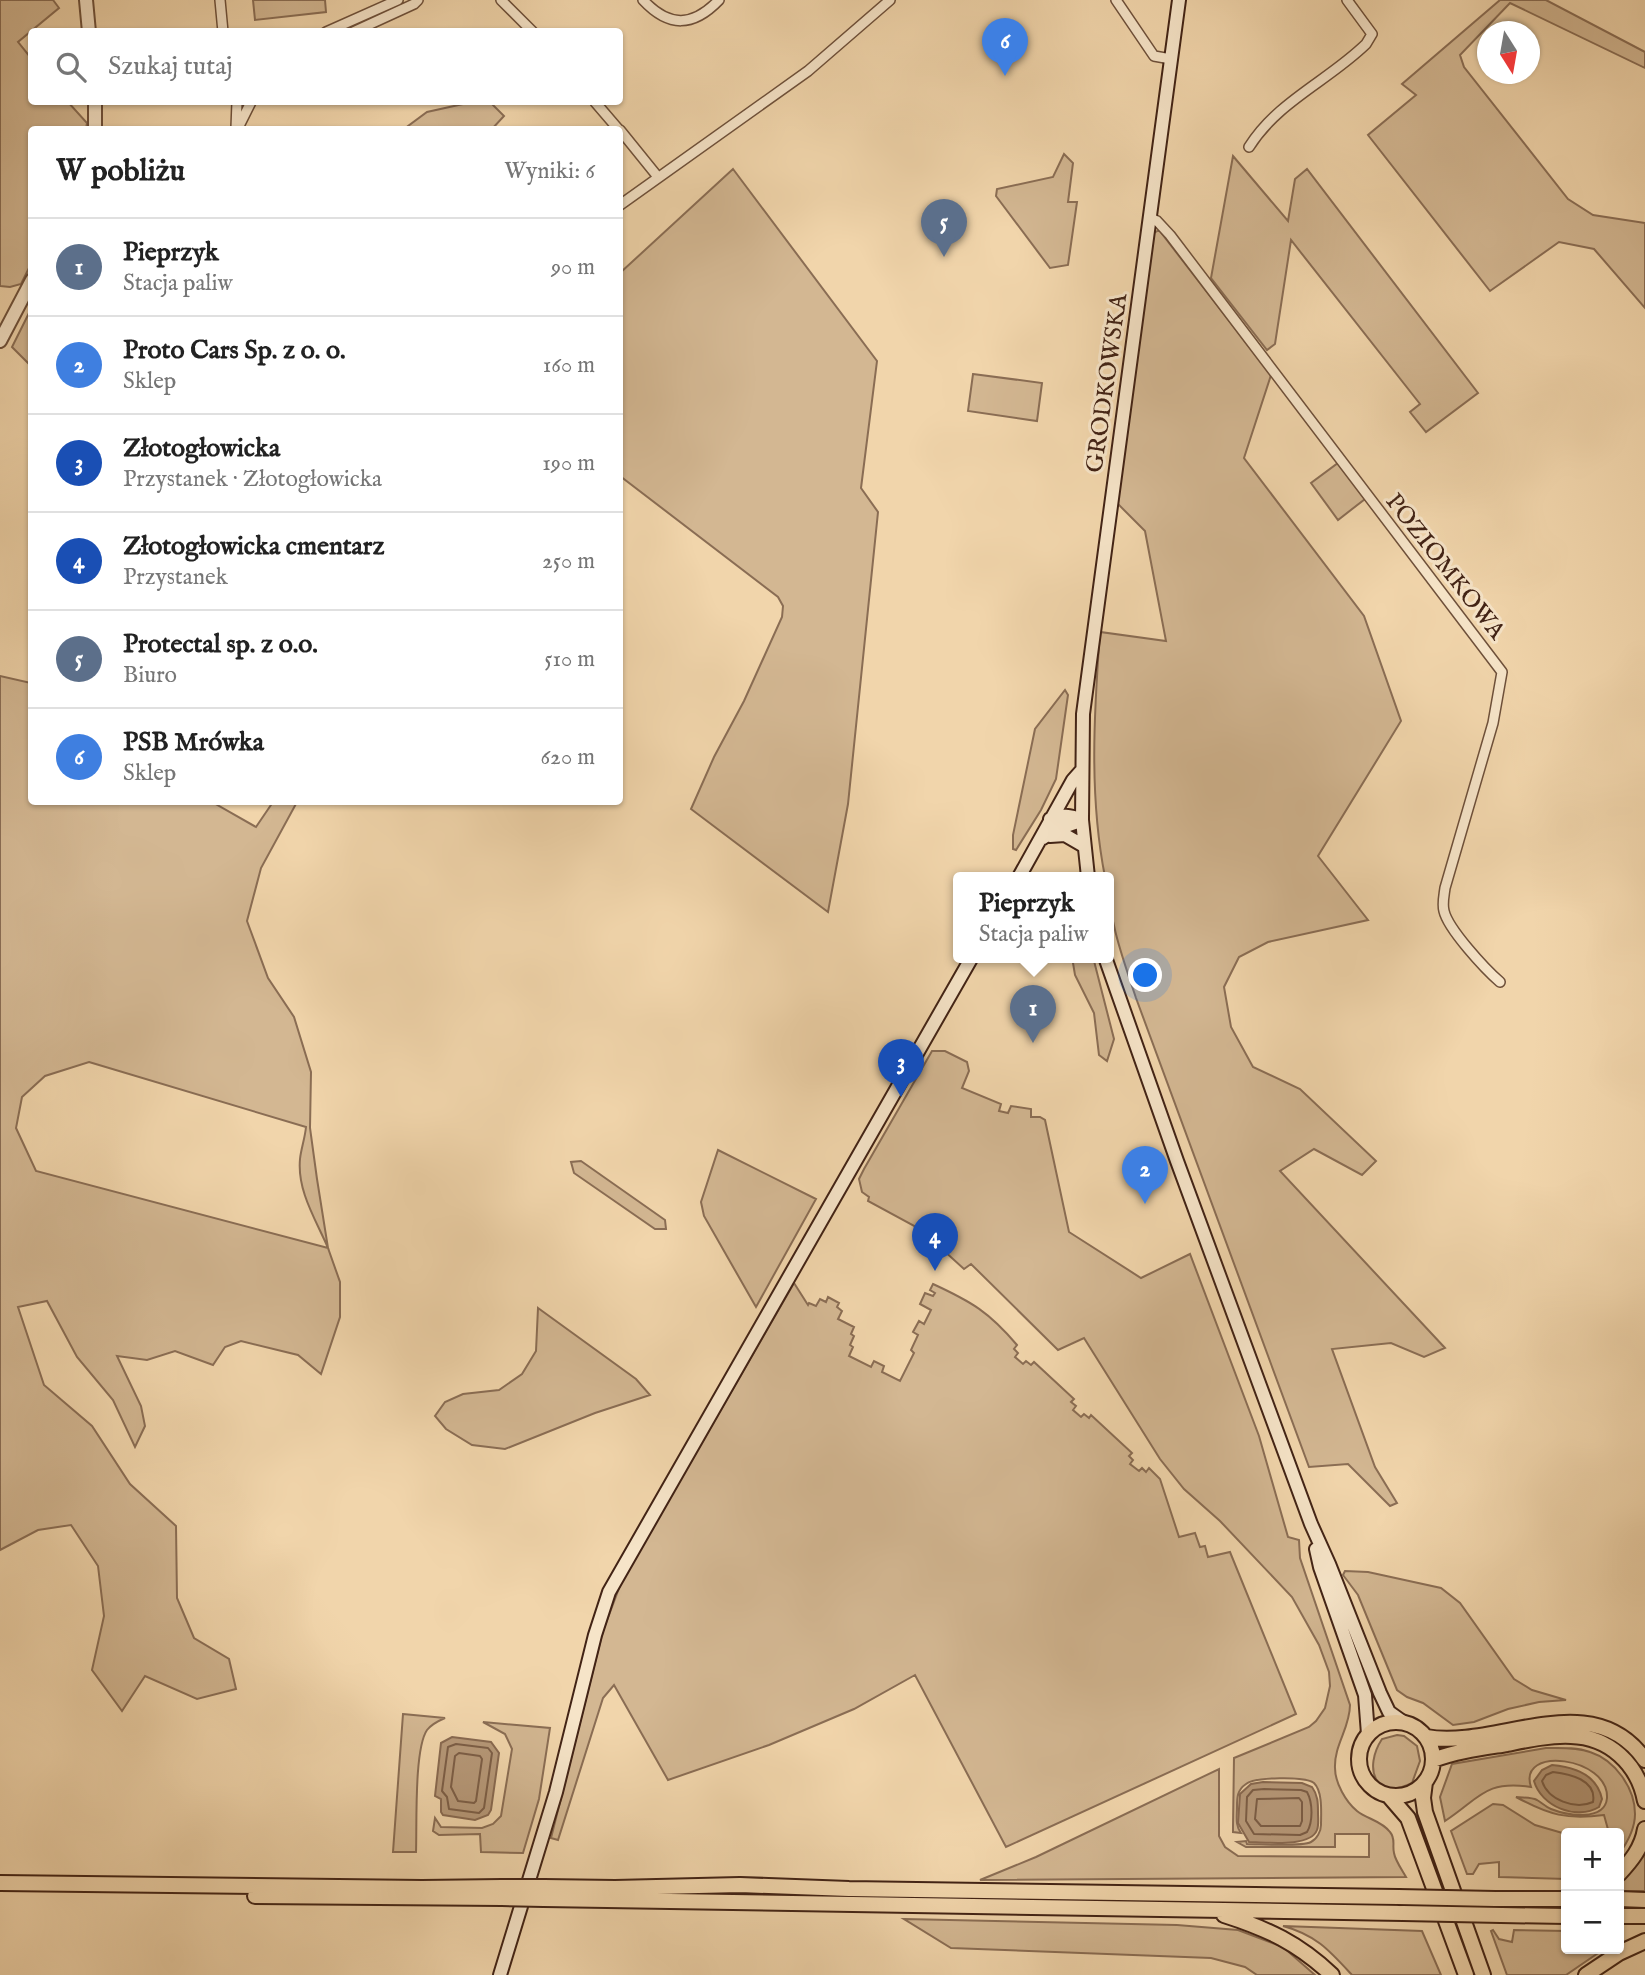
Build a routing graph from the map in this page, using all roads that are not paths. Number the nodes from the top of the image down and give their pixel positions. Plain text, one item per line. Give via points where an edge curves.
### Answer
1 (86, 0) edge
2 (220, 0) edge
3 (398, 0) edge
4 (418, 0) edge
5 (501, 0) edge
6 (643, 0) edge
7 (719, 0) edge
8 (890, 0) edge
9 (1116, 0) edge
10 (1179, 0) edge
11 (1347, 0) edge
12 (89, 28) edge
13 (223, 28) edge
14 (335, 28) edge
15 (361, 28) edge
16 (529, 28) edge
17 (1171, 59) junction
18 (95, 105) edge
19 (237, 105) edge
20 (250, 105) edge
21 (598, 105) edge
22 (95, 126) edge
23 (237, 126) edge
24 (239, 126) edge
25 (616, 126) edge
26 (623, 135) edge
27 (1249, 147) dead end
28 (657, 177) junction
29 (623, 203) edge
30 (1150, 218) junction
31 (28, 288) edge
32 (0, 341) edge
33 (1081, 771) junction
34 (1050, 819) junction
35 (1082, 820) junction
36 (1041, 841) junction
37 (1084, 846) junction
38 (1022, 872) edge
39 (1087, 872) edge
40 (969, 963) edge
41 (1107, 963) edge
42 (1500, 982) dead end
43 (1311, 1524) junction
44 (1403, 1722) junction
45 (1368, 1734) junction
46 (1426, 1737) junction
47 (1433, 1760) junction
48 (1645, 1760) edge
49 (1425, 1782) junction
50 (1389, 1796) junction
51 (1645, 1801) edge
52 (1645, 1829) edge
53 (1624, 1869) edge
54 (0, 1883) edge
55 (0, 1892) edge
56 (502, 1892) junction
57 (544, 1893) junction
58 (1561, 1898) edge
59 (1624, 1899) edge
60 (1645, 1900) edge
61 (1212, 1911) junction
62 (1561, 1916) edge
63 (1624, 1916) edge
64 (1645, 1916) edge
65 (1645, 1941) edge
66 (500, 1975) edge
67 (1332, 1975) edge
68 (1466, 1975) edge
69 (1483, 1975) edge
70 (1586, 1975) edge

1 - 12 main road
2 - 13 street
3 - 14 street
4 - 15 street
5 - 16 street
6 - 7 street via 661,16 682,21 701,15
8 - 28 street via 808,71
9 - 17 street via 1154,56
10 - 17 main road, GRODKOWSKA
11 - 27 street via 1372,34 1366,44 1280,110
17 - 30 main road, GRODKOWSKA
18 - 22 main road
19 - 23 street
20 - 24 street
21 - 25 street
26 - 28 street
28 - 29 street
30 - 33 main road, GRODKOWSKA via 1084,701
30 - 42 street, POZIOMKOWA via 1170,235 1502,672 1493,723 1443,907 1469,949
31 - 32 main road
33 - 34 main road
33 - 35 main road, GRODKOWSKA
34 - 35 main road via 1070,815
34 - 36 main road
35 - 36 main road via 1050,832
35 - 37 main road, GRODKOWSKA
36 - 37 main road via 1065,835
36 - 38 main road
37 - 39 main road, GRODKOWSKA
40 - 66 main road via 610,1592
41 - 43 main road
43 - 44 main road via 1380,1693 1389,1712
43 - 45 main road via 1320,1567 1365,1695
44 - 45 main road via 1378,1726
44 - 46 main road
45 - 50 main road via 1359,1754 1362,1776 1369,1786
46 - 47 main road
46 - 48 main road via 1448,1739 1573,1722 1621,1736
47 - 49 main road
47 - 51 main road via 1450,1753 1572,1736 1618,1752 1632,1767
49 - 50 main road via 1409,1794
49 - 69 main road via 1428,1823
50 - 68 main road via 1408,1818
52 - 53 main road via 1634,1858
54 - 56 main road
55 - 56 main road
56 - 57 main road, bridge
57 - 58 main road, bridge via 740,1885
57 - 61 main road
59 - 60 main road
61 - 62 main road, bridge
61 - 67 main road via 1265,1928
63 - 64 main road
65 - 70 main road

